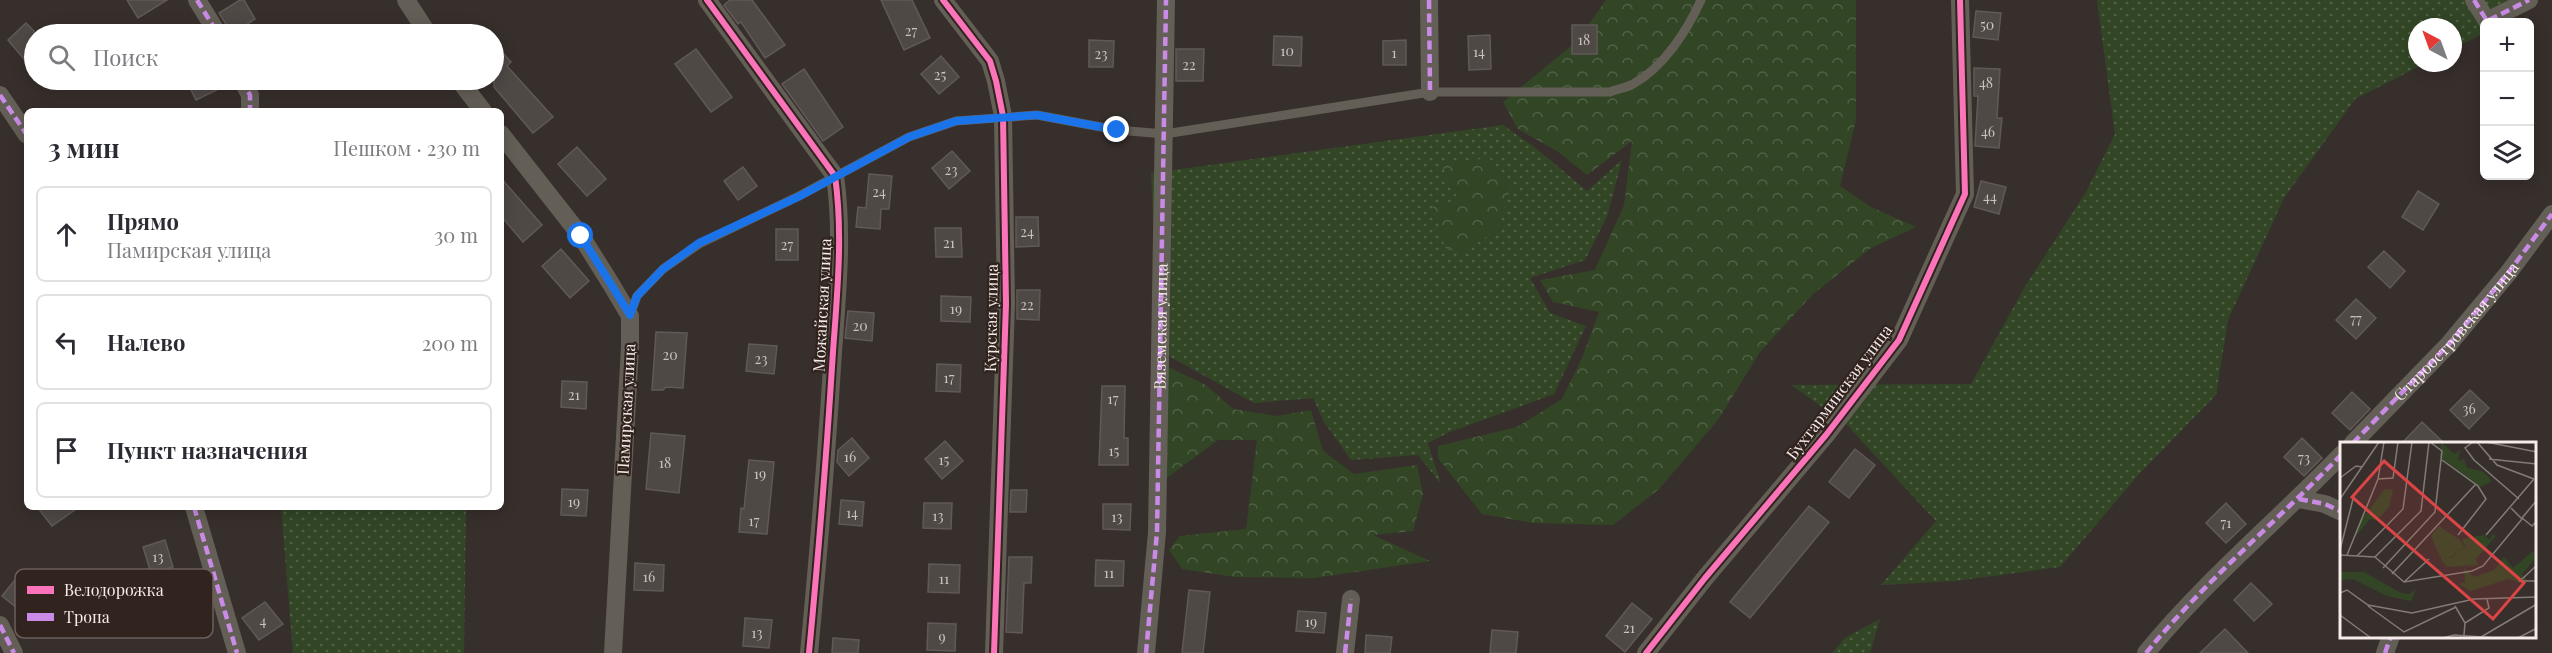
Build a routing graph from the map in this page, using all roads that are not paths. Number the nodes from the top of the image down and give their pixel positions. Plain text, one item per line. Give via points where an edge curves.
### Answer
1 (198, 0) edge
2 (406, 0) edge
3 (707, 0) edge
4 (943, 0) edge
5 (1166, 0) edge
6 (1429, 0) edge
7 (1701, 0) edge
8 (1960, 0) edge
9 (2474, 0) edge
10 (2529, 0) edge
11 (212, 24) edge
12 (422, 24) edge
13 (247, 90) edge
14 (467, 90) edge
15 (1430, 92) junction
16 (0, 95) edge
17 (250, 108) edge
18 (481, 108) edge
19 (1003, 116) junction
20 (24, 131) edge
21 (1165, 134) junction
22 (504, 138) edge
23 (835, 176) junction
24 (2552, 214) edge
25 (630, 315) junction
26 (2354, 442) edge
27 (2340, 456) edge
28 (2299, 499) junction
29 (195, 510) edge
30 (2340, 511) edge
31 (212, 569) edge
32 (213, 572) edge
33 (1351, 599) dead end
34 (0, 625) edge
35 (2390, 638) edge
36 (14, 653) edge
37 (237, 653) edge
38 (613, 653) edge
39 (809, 653) edge
40 (994, 653) edge
41 (1146, 653) edge
42 (1345, 653) edge
43 (1646, 653) edge
44 (2146, 653) edge
45 (2385, 653) edge

1 - 11 street
2 - 12 street
3 - 23 street, Можайская улица
4 - 19 street, Курская улица via 990,62
5 - 21 street, Вяземская улица
6 - 15 street
7 - 15 lane via 1694,16 1656,67 1632,85 1610,92
8 - 43 street, Бухтарминская улица via 1965,194 1899,340
9 - 10 street via 2487,21
13 - 17 street
14 - 18 street
15 - 21 lane
16 - 20 street
19 - 21 lane via 1037,115 1117,130
19 - 23 lane via 956,121 909,137
19 - 40 street, Курская улица via 1006,304
21 - 41 street, Вяземская улица via 1157,532
22 - 25 street via 581,236
23 - 25 lane via 699,243 650,282 637,296
23 - 39 street, Можайская улица via 840,258
24 - 26 street, Староостровская улица via 2449,344
25 - 38 street, Памирская улица
27 - 28 street
28 - 30 street
28 - 44 street via 2177,615
29 - 31 street
32 - 37 street
33 - 42 street
34 - 36 street
35 - 45 street

